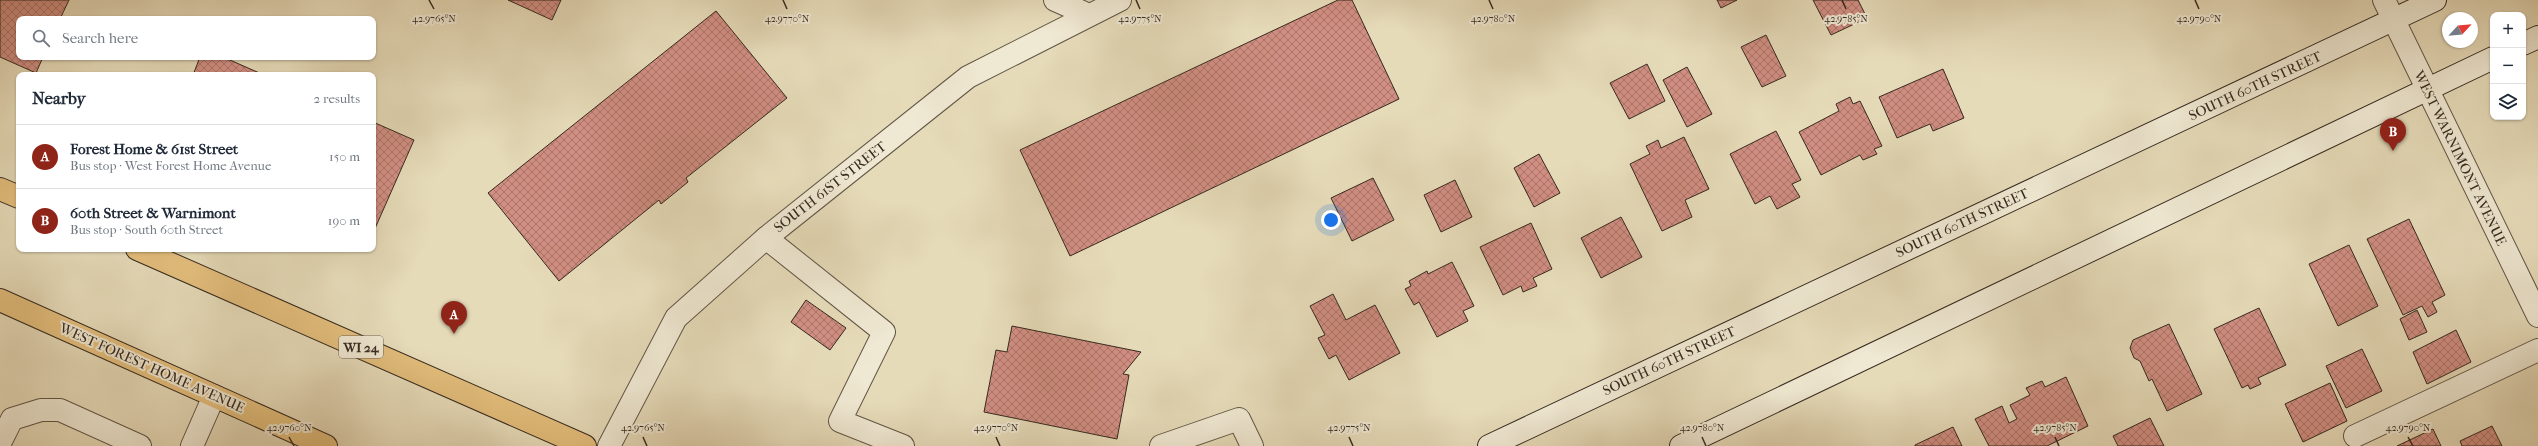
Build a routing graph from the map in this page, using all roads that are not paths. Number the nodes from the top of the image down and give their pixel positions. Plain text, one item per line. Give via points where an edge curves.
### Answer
1 (1055, 0) edge
2 (1120, 0) edge
3 (2384, 0) edge
4 (2435, 0) edge
5 (1089, 15) junction
6 (2394, 20) junction
7 (2538, 37) edge
8 (2526, 43) edge
9 (2490, 59) edge
10 (2426, 89) junction
11 (0, 189) edge
12 (16, 196) edge
13 (766, 238) junction
14 (144, 252) edge
15 (0, 300) edge
16 (2538, 316) edge
17 (2538, 350) edge
18 (214, 396) junction
19 (2356, 436) dead end
20 (109, 439) edge
21 (0, 443) edge
22 (140, 446) edge
23 (192, 446) edge
24 (326, 446) edge
25 (585, 446) edge
26 (609, 446) edge
27 (903, 446) edge
28 (1161, 446) edge
29 (1252, 446) edge
30 (1488, 446) edge
31 (1681, 446) edge

1 - 5 main road
2 - 5 main road, SOUTH 61ST STREET
3 - 6 main road, WEST WARNIMONT AVENUE
4 - 6 main road, SOUTH 60TH STREET
5 - 13 main road, SOUTH 61ST STREET via 968,77
6 - 10 main road, WEST WARNIMONT AVENUE
6 - 30 main road, SOUTH 60TH STREET
7 - 8 main road
9 - 10 main road
10 - 16 main road, WEST WARNIMONT AVENUE
10 - 31 main road
11 - 12 main road
13 - 26 main road, SOUTH 61ST STREET via 676,318
13 - 27 main road via 884,332 840,421
14 - 25 main road, WI 24
15 - 18 main road, WEST FOREST HOME AVENUE
17 - 19 main road
18 - 23 main road
18 - 24 main road, WEST FOREST HOME AVENUE
20 - 21 main road via 60,410 41,410 12,419
20 - 22 main road
28 - 29 main road via 1238,419

